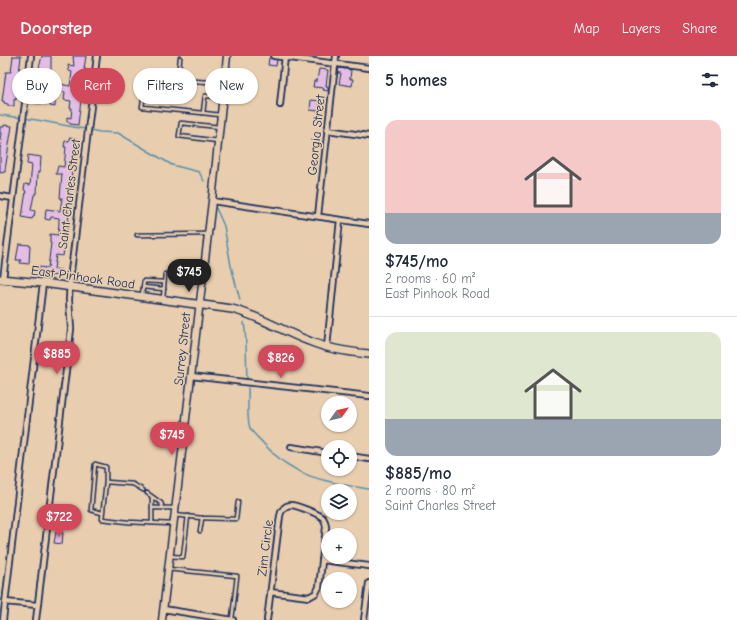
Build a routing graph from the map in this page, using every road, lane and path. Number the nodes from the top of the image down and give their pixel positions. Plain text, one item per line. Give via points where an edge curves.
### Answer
1 (31, 56) edge
2 (97, 56) edge
3 (227, 56) edge
4 (274, 56) edge
5 (336, 56) edge
6 (284, 57) edge
7 (180, 58) dead end
8 (335, 64) junction
9 (226, 68) edge
10 (369, 68) edge
11 (205, 82) edge
12 (205, 96) edge
13 (142, 104) edge
14 (222, 104) edge
15 (280, 104) dead end
16 (203, 113) junction
17 (221, 115) junction
18 (220, 127) junction
19 (327, 130) junction
20 (369, 136) edge
21 (218, 142) junction
22 (0, 196) edge
23 (13, 198) junction
24 (212, 200) junction
25 (318, 216) junction
26 (340, 220) junction
27 (369, 224) edge
28 (208, 234) junction
29 (137, 235) dead end
30 (165, 274) dead end
31 (1, 279) edge
32 (164, 282) junction
33 (43, 283) junction
34 (69, 287) junction
35 (143, 288) junction
36 (164, 289) junction
37 (142, 298) junction
38 (163, 300) junction
39 (199, 304) junction
40 (327, 347) junction
41 (369, 354) edge
42 (191, 376) junction
43 (369, 396) edge
44 (291, 447) dead end
45 (321, 452) edge
46 (357, 457) edge
47 (369, 459) edge
48 (106, 482) junction
49 (144, 490) dead end
50 (147, 493) dead end
51 (152, 497) junction
52 (238, 502) dead end
53 (152, 508) junction
54 (164, 508) junction
55 (174, 512) junction
56 (102, 513) junction
57 (188, 516) junction
58 (202, 518) junction
59 (152, 523) junction
60 (173, 524) junction
61 (326, 528) edge
62 (200, 531) dead end
63 (169, 556) junction
64 (322, 564) edge
65 (353, 564) edge
66 (369, 566) edge
67 (167, 569) junction
68 (369, 583) edge
69 (270, 592) junction
70 (5, 602) junction
71 (37, 604) junction
72 (163, 609) junction
73 (222, 619) edge
74 (3, 620) edge
75 (36, 620) edge
76 (162, 620) edge
77 (233, 620) edge
78 (267, 620) edge
79 (364, 620) edge

1 - 23 street
2 - 34 street, Saint Charles Street
3 - 9 street, Surrey Street
4 - 6 street
5 - 8 street, Georgia Street
6 - 8 street
6 - 15 street
7 - 11 lane via 178,80
8 - 10 street
8 - 19 street, Georgia Street
12 - 16 lane
13 - 16 lane via 142,107
14 - 17 street, Surrey Street
16 - 17 lane
17 - 18 street, Surrey Street
18 - 21 street, Surrey Street
18 - 21 lane via 181,123 179,136
19 - 20 street
19 - 25 street, Georgia Street
21 - 24 street, Surrey Street
22 - 23 street
23 - 31 street
24 - 25 street
24 - 28 street, Surrey Street
25 - 26 street
26 - 27 street
26 - 40 street
28 - 29 lane
28 - 39 street, Surrey Street
30 - 32 lane
31 - 33 main road, East Pinhook Road
32 - 35 lane via 144,281
32 - 36 lane
33 - 34 main road, East Pinhook Road
33 - 70 street
34 - 37 main road, East Pinhook Road
34 - 71 street, Saint Charles Street via 71,329
35 - 36 lane
35 - 37 lane
36 - 38 lane
37 - 38 main road, East Pinhook Road
38 - 39 main road, East Pinhook Road
39 - 40 main road, East Pinhook Road via 251,314 309,342
39 - 42 street, Surrey Street
40 - 41 main road, East Pinhook Road
42 - 43 street
42 - 55 street, Surrey Street
44 - 45 street
46 - 47 street
48 - 49 lane via 133,484
48 - 56 lane
48 - 56 lane via 106,466 95,464 91,510
50 - 51 lane
51 - 53 lane
51 - 54 lane
52 - 58 lane via 236,519
53 - 54 lane
53 - 59 lane
54 - 55 lane
55 - 57 lane
55 - 60 street, Surrey Street
56 - 59 lane via 102,519
57 - 58 lane
57 - 63 lane via 183,558
58 - 62 lane
59 - 60 lane
60 - 63 street, Surrey Street
61 - 69 street, Zim Circle via 324,519 317,514 294,506 284,508 280,516
63 - 67 street, Surrey Street
64 - 69 street, Zim Circle via 319,588 315,595 309,597
65 - 66 street
67 - 72 street, Surrey Street
67 - 77 lane via 237,576
68 - 79 street
69 - 78 street, Zim Circle
70 - 71 street
70 - 74 street
71 - 75 street, Saint Charles Street
72 - 73 street
72 - 76 street, Surrey Street
73 - 77 street

